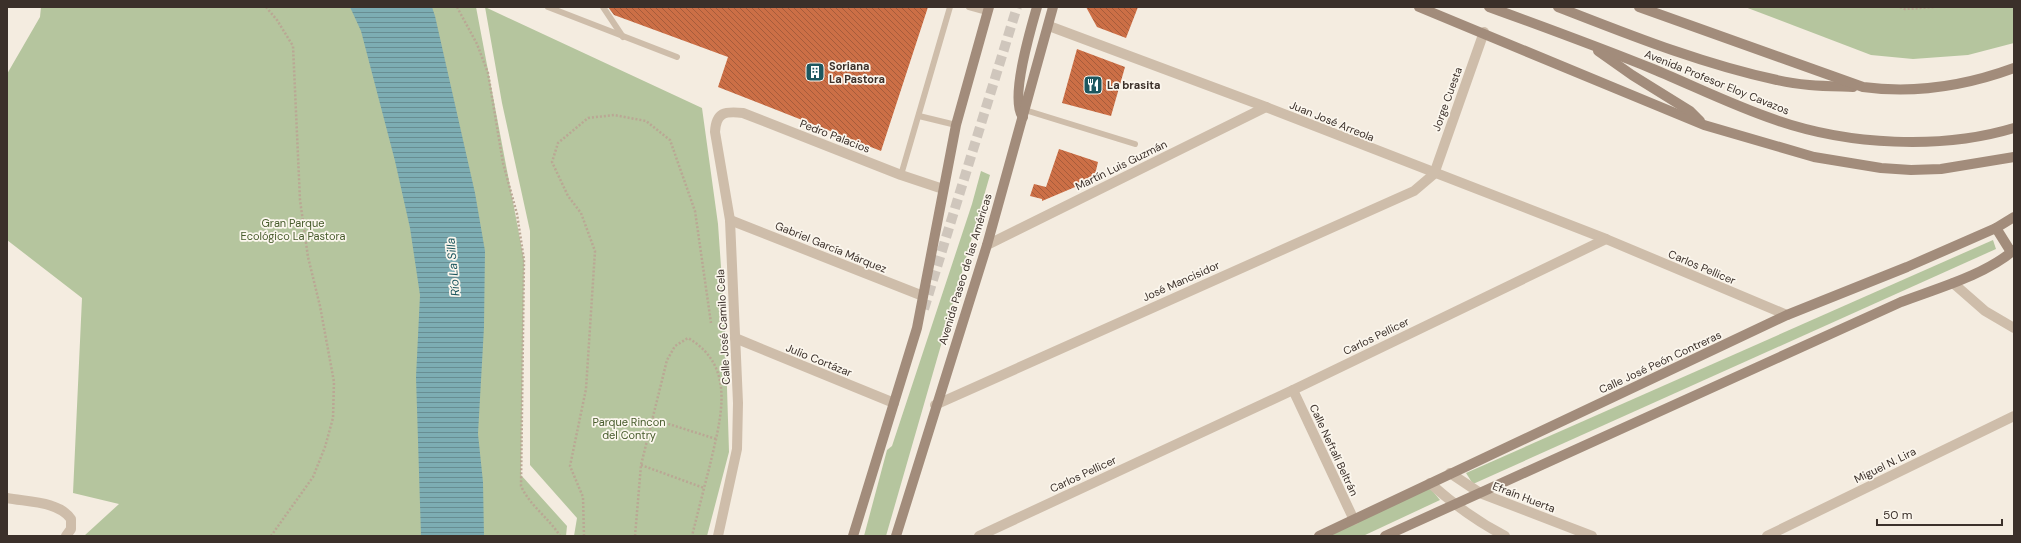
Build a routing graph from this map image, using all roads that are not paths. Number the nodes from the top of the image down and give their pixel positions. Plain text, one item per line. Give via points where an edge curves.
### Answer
1 (548, 7) edge
2 (603, 7) edge
3 (950, 7) edge
4 (969, 7) edge
5 (1037, 7) edge
6 (1053, 7) edge
7 (1419, 7) edge
8 (1489, 7) edge
9 (1558, 7) edge
10 (1639, 7) edge
11 (988, 10) edge
12 (1049, 26) junction
13 (1484, 32) junction
14 (623, 37) junction
15 (1585, 41) junction
16 (677, 57) dead end
17 (2014, 68) edge
18 (1863, 87) junction
19 (1266, 107) junction
20 (1024, 113) junction
21 (718, 116) joint
22 (918, 116) junction
23 (956, 125) junction
24 (1704, 125) junction
25 (2014, 128) edge
26 (1135, 144) dead end
27 (2012, 158) edge
28 (1434, 174) junction
29 (901, 175) junction
30 (943, 189) junction
31 (2014, 217) edge
32 (730, 220) junction
33 (1996, 228) junction
34 (1606, 239) junction
35 (986, 245) junction
36 (2012, 251) edge
37 (1953, 283) junction
38 (923, 296) junction
39 (1787, 315) junction
40 (2014, 328) edge
41 (735, 338) junction
42 (1293, 390) junction
43 (894, 403) junction
44 (935, 406) junction
45 (2014, 416) edge
46 (1450, 473) junction
47 (1430, 483) junction
48 (1480, 493) junction
49 (7, 498) edge
50 (1454, 505) junction
51 (1354, 520) junction
52 (66, 536) edge
53 (718, 536) edge
54 (853, 536) edge
55 (896, 536) edge
56 (979, 536) edge
57 (1319, 536) edge
58 (1385, 536) edge
59 (1505, 536) edge
60 (1592, 536) edge
61 (1767, 536) edge

1 - 14 lane
2 - 14 lane
3 - 22 lane
4 - 11 lane
5 - 20 main road via 1019,89 1018,108
6 - 12 main road, Avenida Paseo de las Américas
7 - 13 main road
8 - 15 main road, Avenida Profesor Eloy Cavazos
9 - 18 main road via 1696,59 1778,81 1817,86
10 - 18 main road
11 - 23 main road
12 - 19 street, Juan José Arreola
12 - 20 main road, Avenida Paseo de las Américas
13 - 24 main road
13 - 28 street, Jorge Cuesta
14 - 16 lane
15 - 24 main road via 1632,75 1690,111
15 - 25 main road, Avenida Profesor Eloy Cavazos via 1776,120 1828,135 1879,141 1932,140 1994,134
17 - 18 main road via 1984,78 1917,90 1890,91
19 - 28 street, Juan José Arreola
19 - 35 street, Martín Luis Guzmán
20 - 26 lane
20 - 35 main road, Avenida Paseo de las Américas
21 - 29 street, Pedro Palacios via 725,113 743,113
21 - 32 street, Calle José Camilo Cela via 715,132
22 - 23 lane
22 - 29 lane
23 - 30 main road
24 - 27 main road via 1814,158 1881,168 1941,169
28 - 34 street, Juan José Arreola
28 - 44 street, José Mancisidor via 1414,191
29 - 30 street, Pedro Palacios
30 - 38 main road
31 - 33 main road, Calle José Peón Contreras
32 - 38 street, Gabriel García Márquez
32 - 41 street, Calle José Camilo Cela
33 - 36 main road
33 - 39 main road, Calle José Peón Contreras
34 - 39 street, Carlos Pellicer
34 - 42 street, Carlos Pellicer
35 - 44 main road, Avenida Paseo de las Américas
36 - 37 main road via 1996,262
37 - 40 street via 1985,311
37 - 48 main road via 1901,302
38 - 43 main road via 917,328
39 - 46 main road, Calle José Peón Contreras
41 - 43 street, Julio Cortázar
41 - 53 street, Calle José Camilo Cela via 737,449
42 - 51 street, Calle Neftalí Beltrán
42 - 56 street, Carlos Pellicer
43 - 54 main road
44 - 55 main road, Avenida Paseo de las Américas
45 - 61 street, Miguel N. Lira
46 - 47 main road, Calle José Peón Contreras
46 - 48 street, Efraín Huerta
47 - 50 street
47 - 51 main road, Calle José Peón Contreras
48 - 50 main road
48 - 60 street, Efraín Huerta
49 - 52 street via 53,506 64,511 71,519 71,528
50 - 58 main road
50 - 59 street
51 - 57 main road, Calle José Peón Contreras

